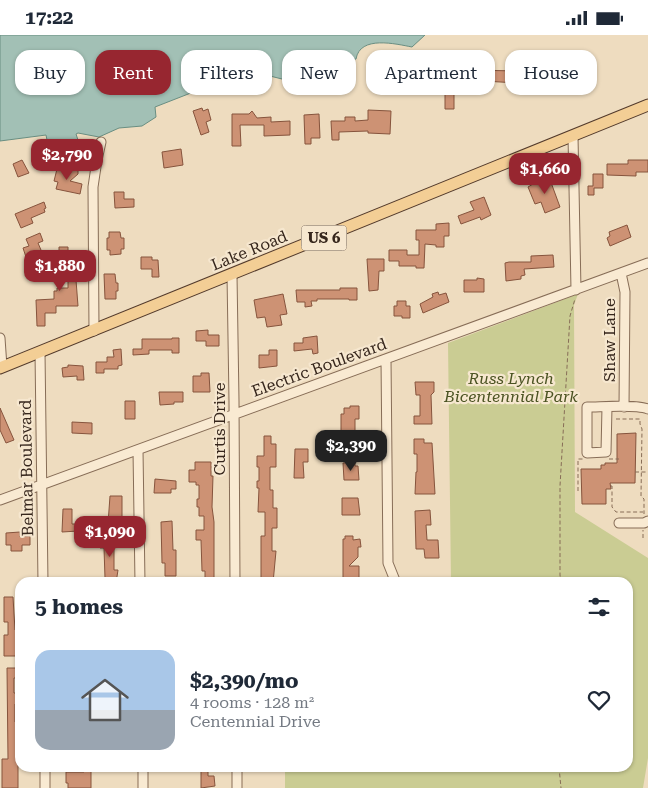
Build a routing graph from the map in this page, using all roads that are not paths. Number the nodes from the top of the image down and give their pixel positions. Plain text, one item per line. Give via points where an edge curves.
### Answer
1 (648, 105) edge
2 (573, 136) junction
3 (102, 142) dead end
4 (648, 263) edge
5 (621, 273) junction
6 (232, 275) junction
7 (576, 289) junction
8 (94, 331) junction
9 (0, 338) edge
10 (40, 352) junction
11 (386, 359) junction
12 (1, 367) edge
13 (608, 407) junction
14 (624, 407) junction
15 (648, 409) edge
16 (234, 414) junction
17 (138, 450) junction
18 (42, 485) junction
19 (0, 500) edge
20 (646, 522) edge
21 (619, 523) dead end
22 (43, 577) edge
23 (140, 577) edge
24 (235, 577) edge
25 (394, 577) edge
26 (45, 772) edge
27 (143, 772) edge
28 (237, 772) edge
29 (45, 788) edge
30 (143, 788) edge
31 (237, 788) edge

1 - 2 main road, Lake Road / US 6
2 - 6 main road, Lake Road / US 6
2 - 7 street
3 - 8 street via 93,187
4 - 5 street, Electric Boulevard
5 - 7 street, Electric Boulevard
5 - 14 street, Shaw Lane via 625,292
6 - 8 main road, Lake Road / US 6
6 - 16 street, Curtis Drive
7 - 11 street, Electric Boulevard
8 - 10 main road, Lake Road / US 6
9 - 12 street
10 - 12 main road, Lake Road / US 6
10 - 18 street, Belmar Boulevard
11 - 16 street, Electric Boulevard
11 - 25 street via 388,563
13 - 13 street via 587,407 587,453 606,452
13 - 14 street
14 - 15 street
16 - 17 street, Electric Boulevard
16 - 24 street, Curtis Drive
17 - 18 street, Electric Boulevard
17 - 23 street
18 - 19 street, Electric Boulevard
18 - 22 street, Belmar Boulevard
20 - 21 street
26 - 29 street
27 - 30 street
28 - 31 street

